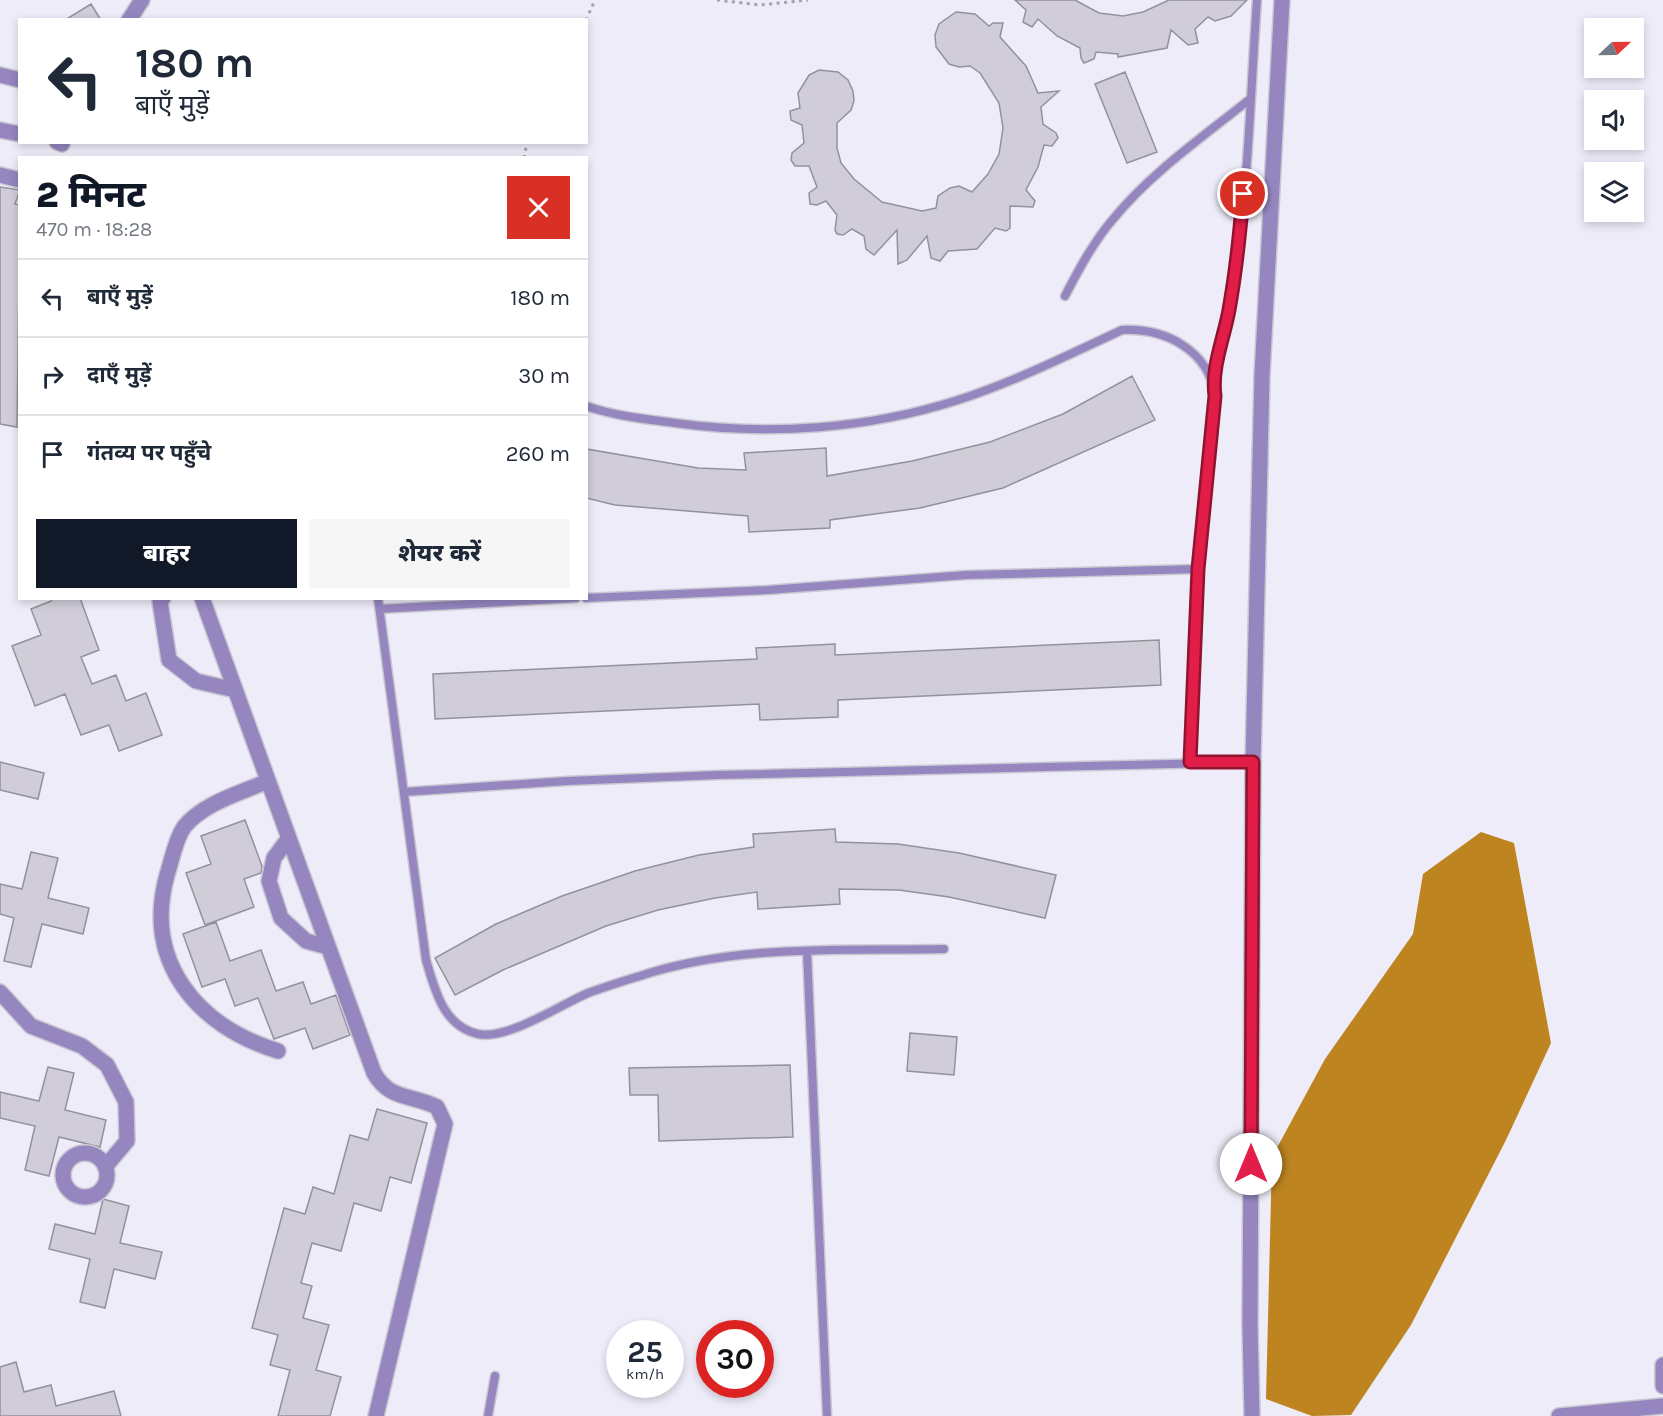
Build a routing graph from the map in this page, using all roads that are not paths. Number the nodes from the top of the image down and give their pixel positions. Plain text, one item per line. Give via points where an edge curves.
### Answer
1 (142, 0) edge
2 (1257, 0) edge
3 (1282, 0) edge
4 (130, 18) edge
5 (0, 75) edge
6 (18, 80) edge
7 (1250, 99) junction
8 (0, 130) edge
9 (18, 134) edge
10 (0, 175) edge
11 (18, 180) edge
12 (1065, 296) dead end
13 (1213, 378) junction
14 (588, 407) edge
15 (1198, 569) junction
16 (588, 598) edge
17 (162, 600) edge
18 (203, 600) edge
19 (378, 600) edge
20 (540, 600) edge
21 (380, 609) junction
22 (235, 690) junction
23 (1190, 762) junction
24 (1253, 762) junction
25 (268, 781) junction
26 (404, 792) junction
27 (289, 838) junction
28 (328, 947) junction
29 (944, 949) dead end
30 (807, 951) junction
31 (0, 992) edge
32 (278, 1051) dead end
33 (105, 1167) dead end
34 (1663, 1365) edge
35 (495, 1376) dead end
36 (1663, 1386) edge
37 (1663, 1406) edge
38 (1649, 1412) edge
39 (376, 1416) edge
40 (488, 1416) edge
41 (827, 1416) edge
42 (1252, 1416) edge
43 (1559, 1416) edge

1 - 4 street
2 - 7 lane
3 - 24 street via 1262,375
5 - 6 street
7 - 12 lane via 1113,218
7 - 13 lane via 1237,265
8 - 9 street
10 - 11 street
13 - 14 lane via 1204,364 1166,334 1142,329 1122,330 959,400 884,419 815,428 715,428
13 - 15 lane via 1215,396
15 - 16 lane via 966,575
15 - 23 lane
17 - 22 street via 169,660 196,681
18 - 22 street
19 - 21 lane
20 - 21 lane
21 - 26 lane
22 - 25 street
23 - 24 lane
23 - 26 lane via 579,780
24 - 42 street
25 - 27 street
25 - 32 street via 204,810 184,828 164,886 162,932 174,973 201,1009 252,1043
26 - 30 lane via 426,960 438,1001 452,1020 468,1031 494,1034 510,1030 588,993 674,966 766,952
27 - 28 street
27 - 28 street via 274,858 269,881 281,918 306,941
28 - 39 street via 382,1088 437,1107 444,1124
29 - 30 lane
30 - 41 lane
31 - 33 street via 31,1026 82,1046 107,1065 126,1102 127,1141
34 - 36 street
35 - 40 lane
37 - 38 street
38 - 43 street

